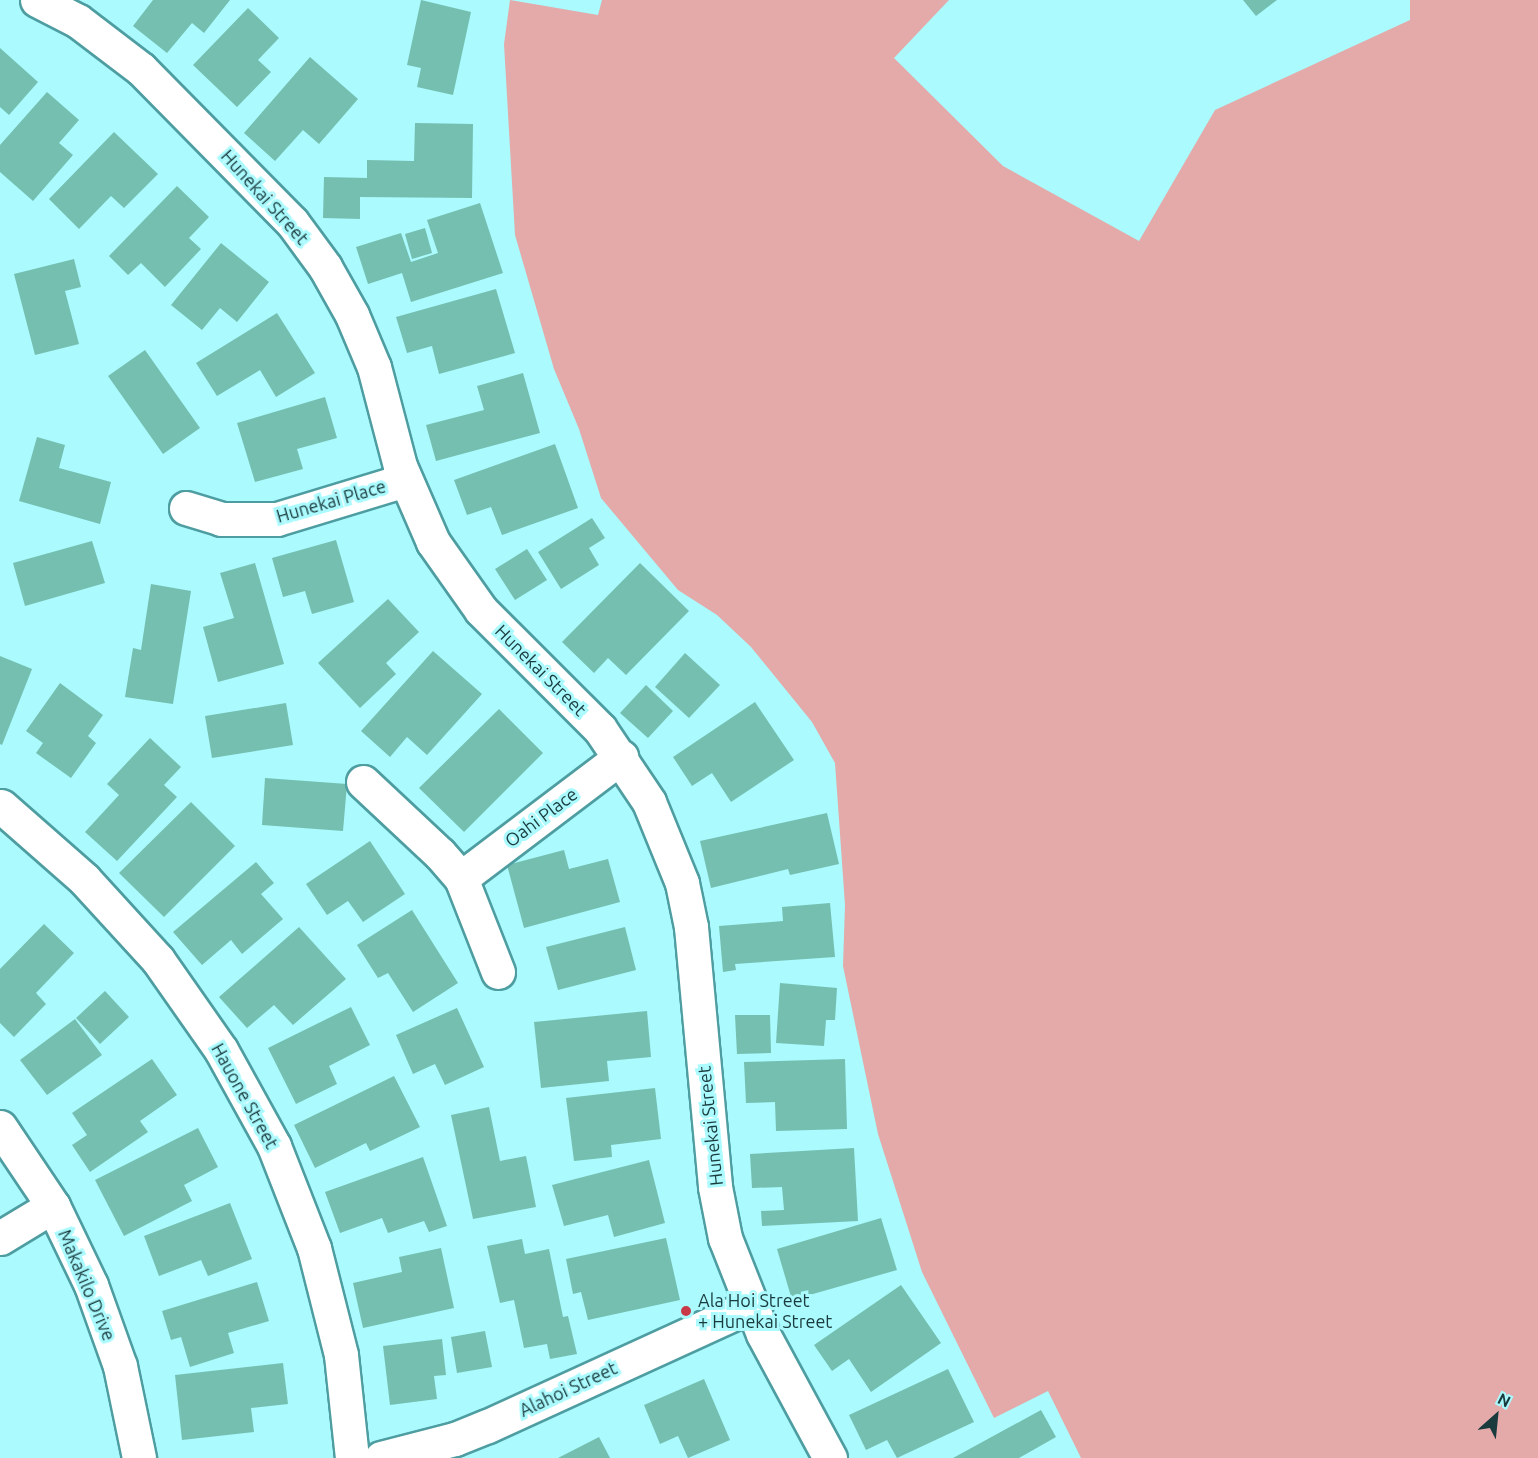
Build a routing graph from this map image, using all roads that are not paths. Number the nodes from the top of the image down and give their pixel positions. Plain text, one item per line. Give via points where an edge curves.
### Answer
1 (37, 0) edge
2 (405, 480) junction
3 (186, 508) dead end
4 (621, 757) junction
5 (363, 782) dead end
6 (0, 806) edge
7 (461, 878) junction
8 (498, 972) dead end
9 (0, 1127) edge
10 (52, 1206) junction
11 (0, 1238) edge
12 (750, 1306) junction
13 (139, 1458) edge
14 (352, 1458) edge
15 (381, 1458) edge
16 (830, 1458) edge

1 - 2 street, Hunekai Street via 78,21 141,69 292,222 325,267 352,315 374,367
2 - 3 street, Hunekai Place via 277,519 221,519
2 - 4 street, Hunekai Street via 434,542 475,602 570,697
4 - 7 street, Oahi Place
4 - 12 street, Hunekai Street via 649,801 682,884 691,927 715,1187 725,1238
5 - 7 street
6 - 14 street, Hauone Street via 84,879 158,960 221,1050 274,1146 314,1248 341,1354
7 - 8 street
9 - 10 street, Makakilo Drive
10 - 11 street
10 - 13 street, Makakilo Drive via 91,1285 120,1366
12 - 15 street, Alahoi Street via 477,1431
12 - 16 street, Hunekai Street

